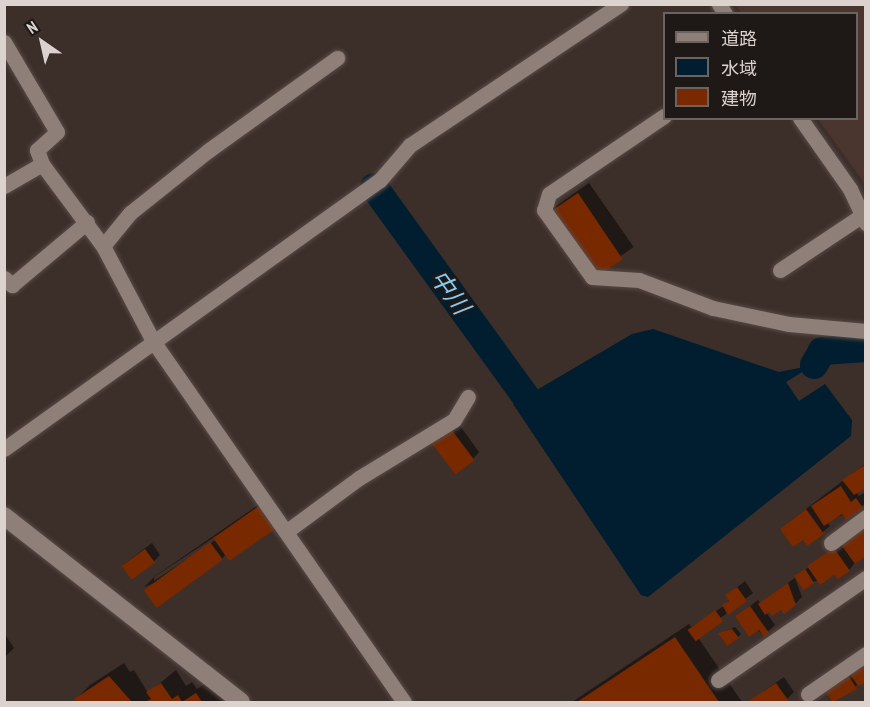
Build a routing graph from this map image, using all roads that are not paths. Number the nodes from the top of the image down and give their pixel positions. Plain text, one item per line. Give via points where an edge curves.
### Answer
1 (621, 4) edge
2 (4, 42) edge
3 (337, 58) dead end
4 (663, 117) edge
5 (801, 120) edge
6 (42, 164) junction
7 (4, 186) edge
8 (863, 219) edge
9 (87, 222) junction
10 (103, 246) junction
11 (780, 270) dead end
12 (4, 278) edge
13 (866, 331) edge
14 (153, 340) junction
15 (468, 398) dead end
16 (4, 449) edge
17 (4, 516) edge
18 (866, 517) edge
19 (287, 531) junction
20 (831, 543) dead end
21 (866, 578) edge
22 (866, 654) edge
23 (718, 680) dead end
24 (808, 694) dead end
25 (241, 702) edge
26 (404, 702) edge

1 - 14 street via 410,146 380,180
2 - 6 street via 57,132 37,150
3 - 10 street via 209,150 130,213
4 - 13 street via 549,194 544,210 592,277 639,280 713,308 789,324
5 - 8 street via 850,189
6 - 7 street
6 - 9 street
8 - 11 street
9 - 10 street
9 - 12 street via 12,285
10 - 14 street
14 - 16 street
14 - 19 street
15 - 19 street via 454,420 359,478
17 - 25 street
18 - 20 street
19 - 26 street
21 - 23 street
22 - 24 street

